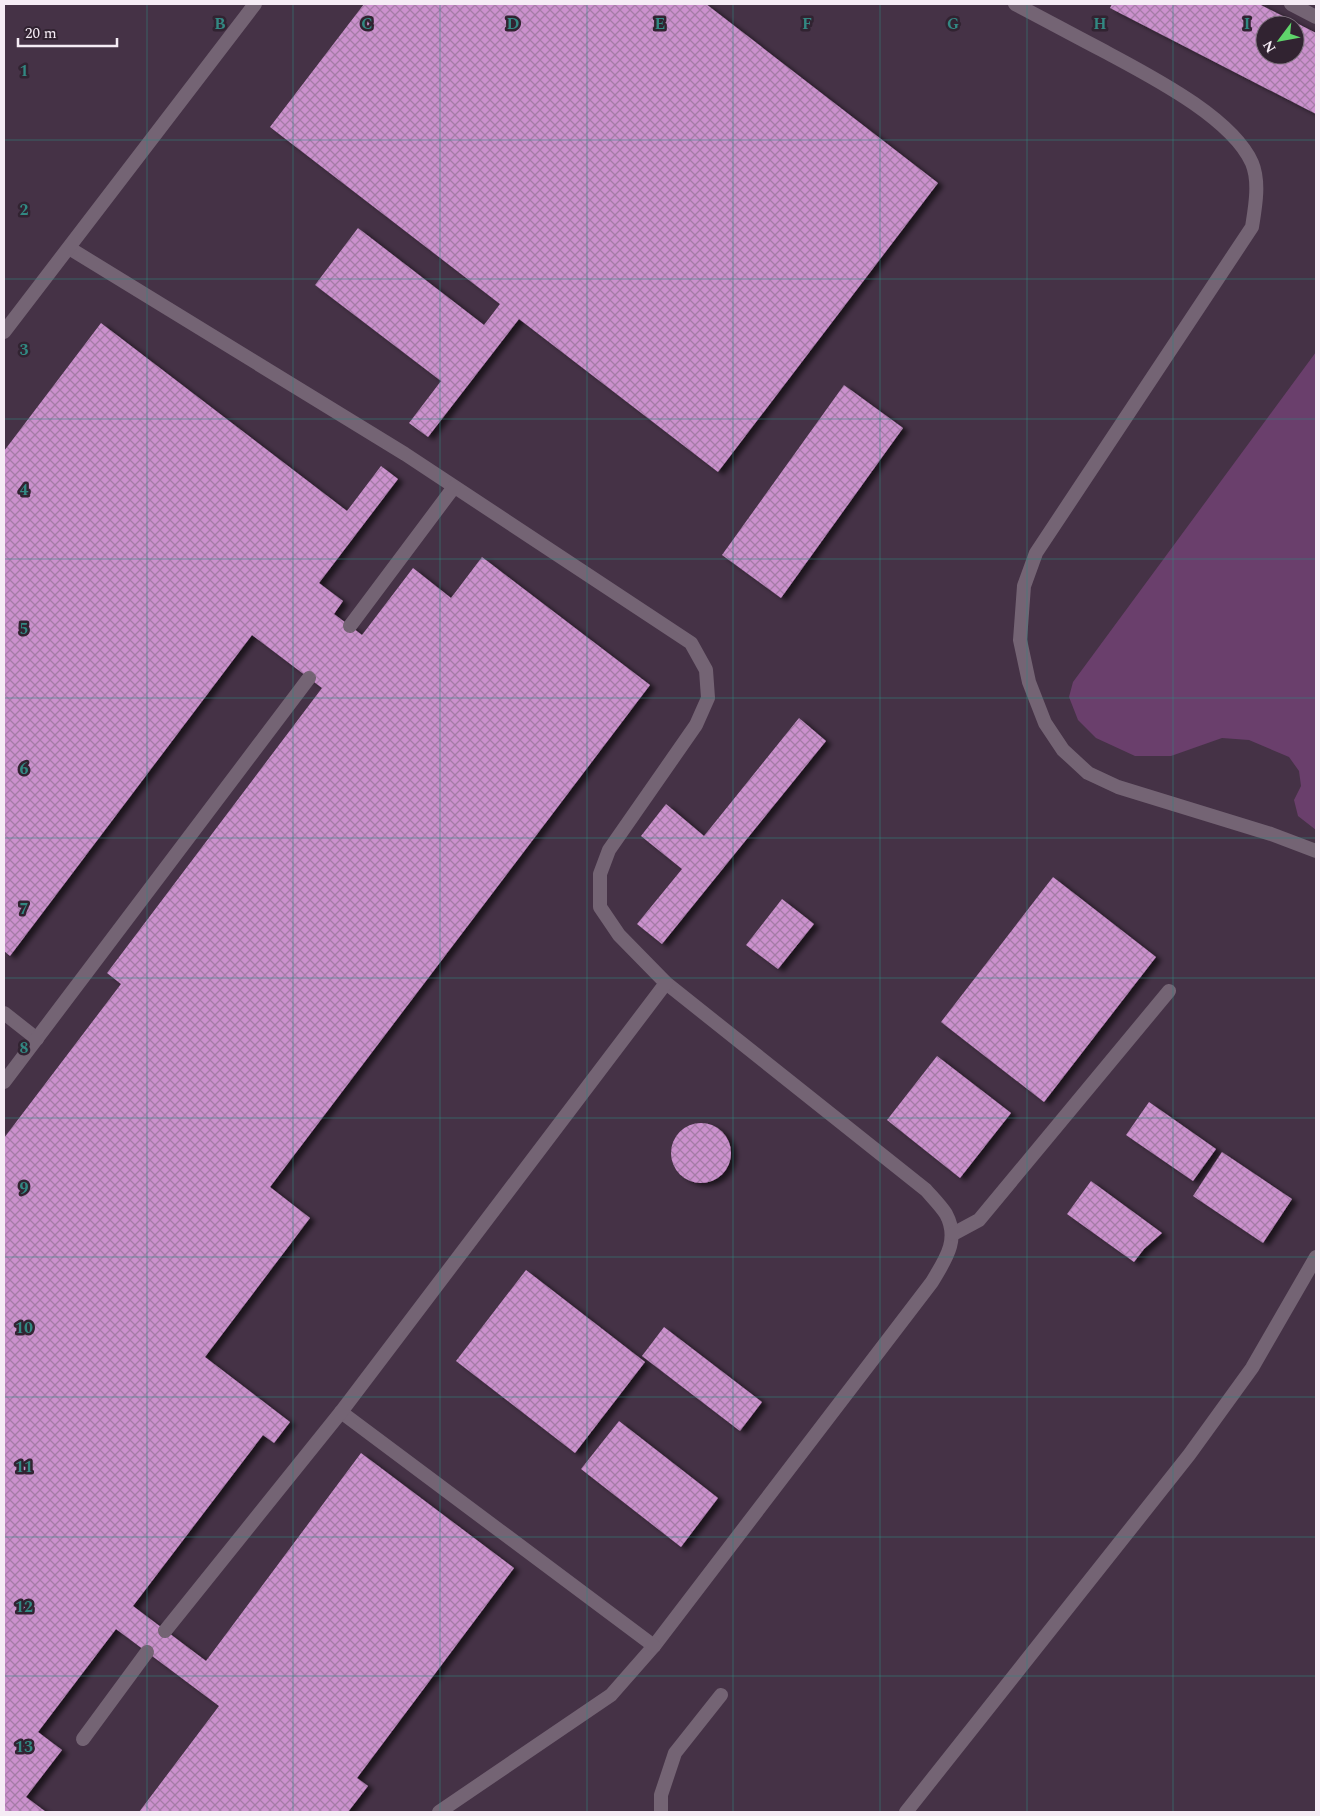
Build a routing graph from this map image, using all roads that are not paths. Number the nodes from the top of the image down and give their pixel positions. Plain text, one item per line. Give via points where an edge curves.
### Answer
1 (255, 4) edge
2 (1015, 4) edge
3 (1291, 4) edge
4 (1316, 17) edge
5 (69, 248) junction
6 (4, 332) edge
7 (454, 487) junction
8 (350, 626) dead end
9 (310, 678) dead end
10 (1316, 851) edge
11 (666, 983) junction
12 (1169, 991) dead end
13 (4, 1013) edge
14 (37, 1039) junction
15 (4, 1082) edge
16 (953, 1234) junction
17 (1316, 1257) edge
18 (341, 1412) junction
19 (165, 1631) dead end
20 (654, 1646) junction
21 (147, 1652) dead end
22 (721, 1695) dead end
23 (83, 1739) dead end
24 (439, 1812) edge
25 (661, 1812) edge
26 (906, 1812) edge

1 - 5 lane
2 - 10 lane via 1162,83 1207,114 1238,142 1252,164 1256,192 1252,227 1036,553 1024,586 1020,640 1029,682 1045,723 1063,750 1088,773 1118,787
3 - 4 lane
5 - 6 lane
5 - 7 lane
7 - 8 lane
7 - 11 lane via 691,643 706,670 708,698 696,725 609,850 600,874 600,907 619,935
9 - 14 lane
11 - 16 lane via 926,1190 946,1214
11 - 18 lane
12 - 16 lane via 979,1220
13 - 14 lane
14 - 15 lane
16 - 20 lane via 947,1257 932,1282
17 - 26 lane via 1252,1368 1189,1455
18 - 19 lane
18 - 20 lane
20 - 24 lane via 611,1695
21 - 23 lane
22 - 25 lane via 675,1753 661,1795

